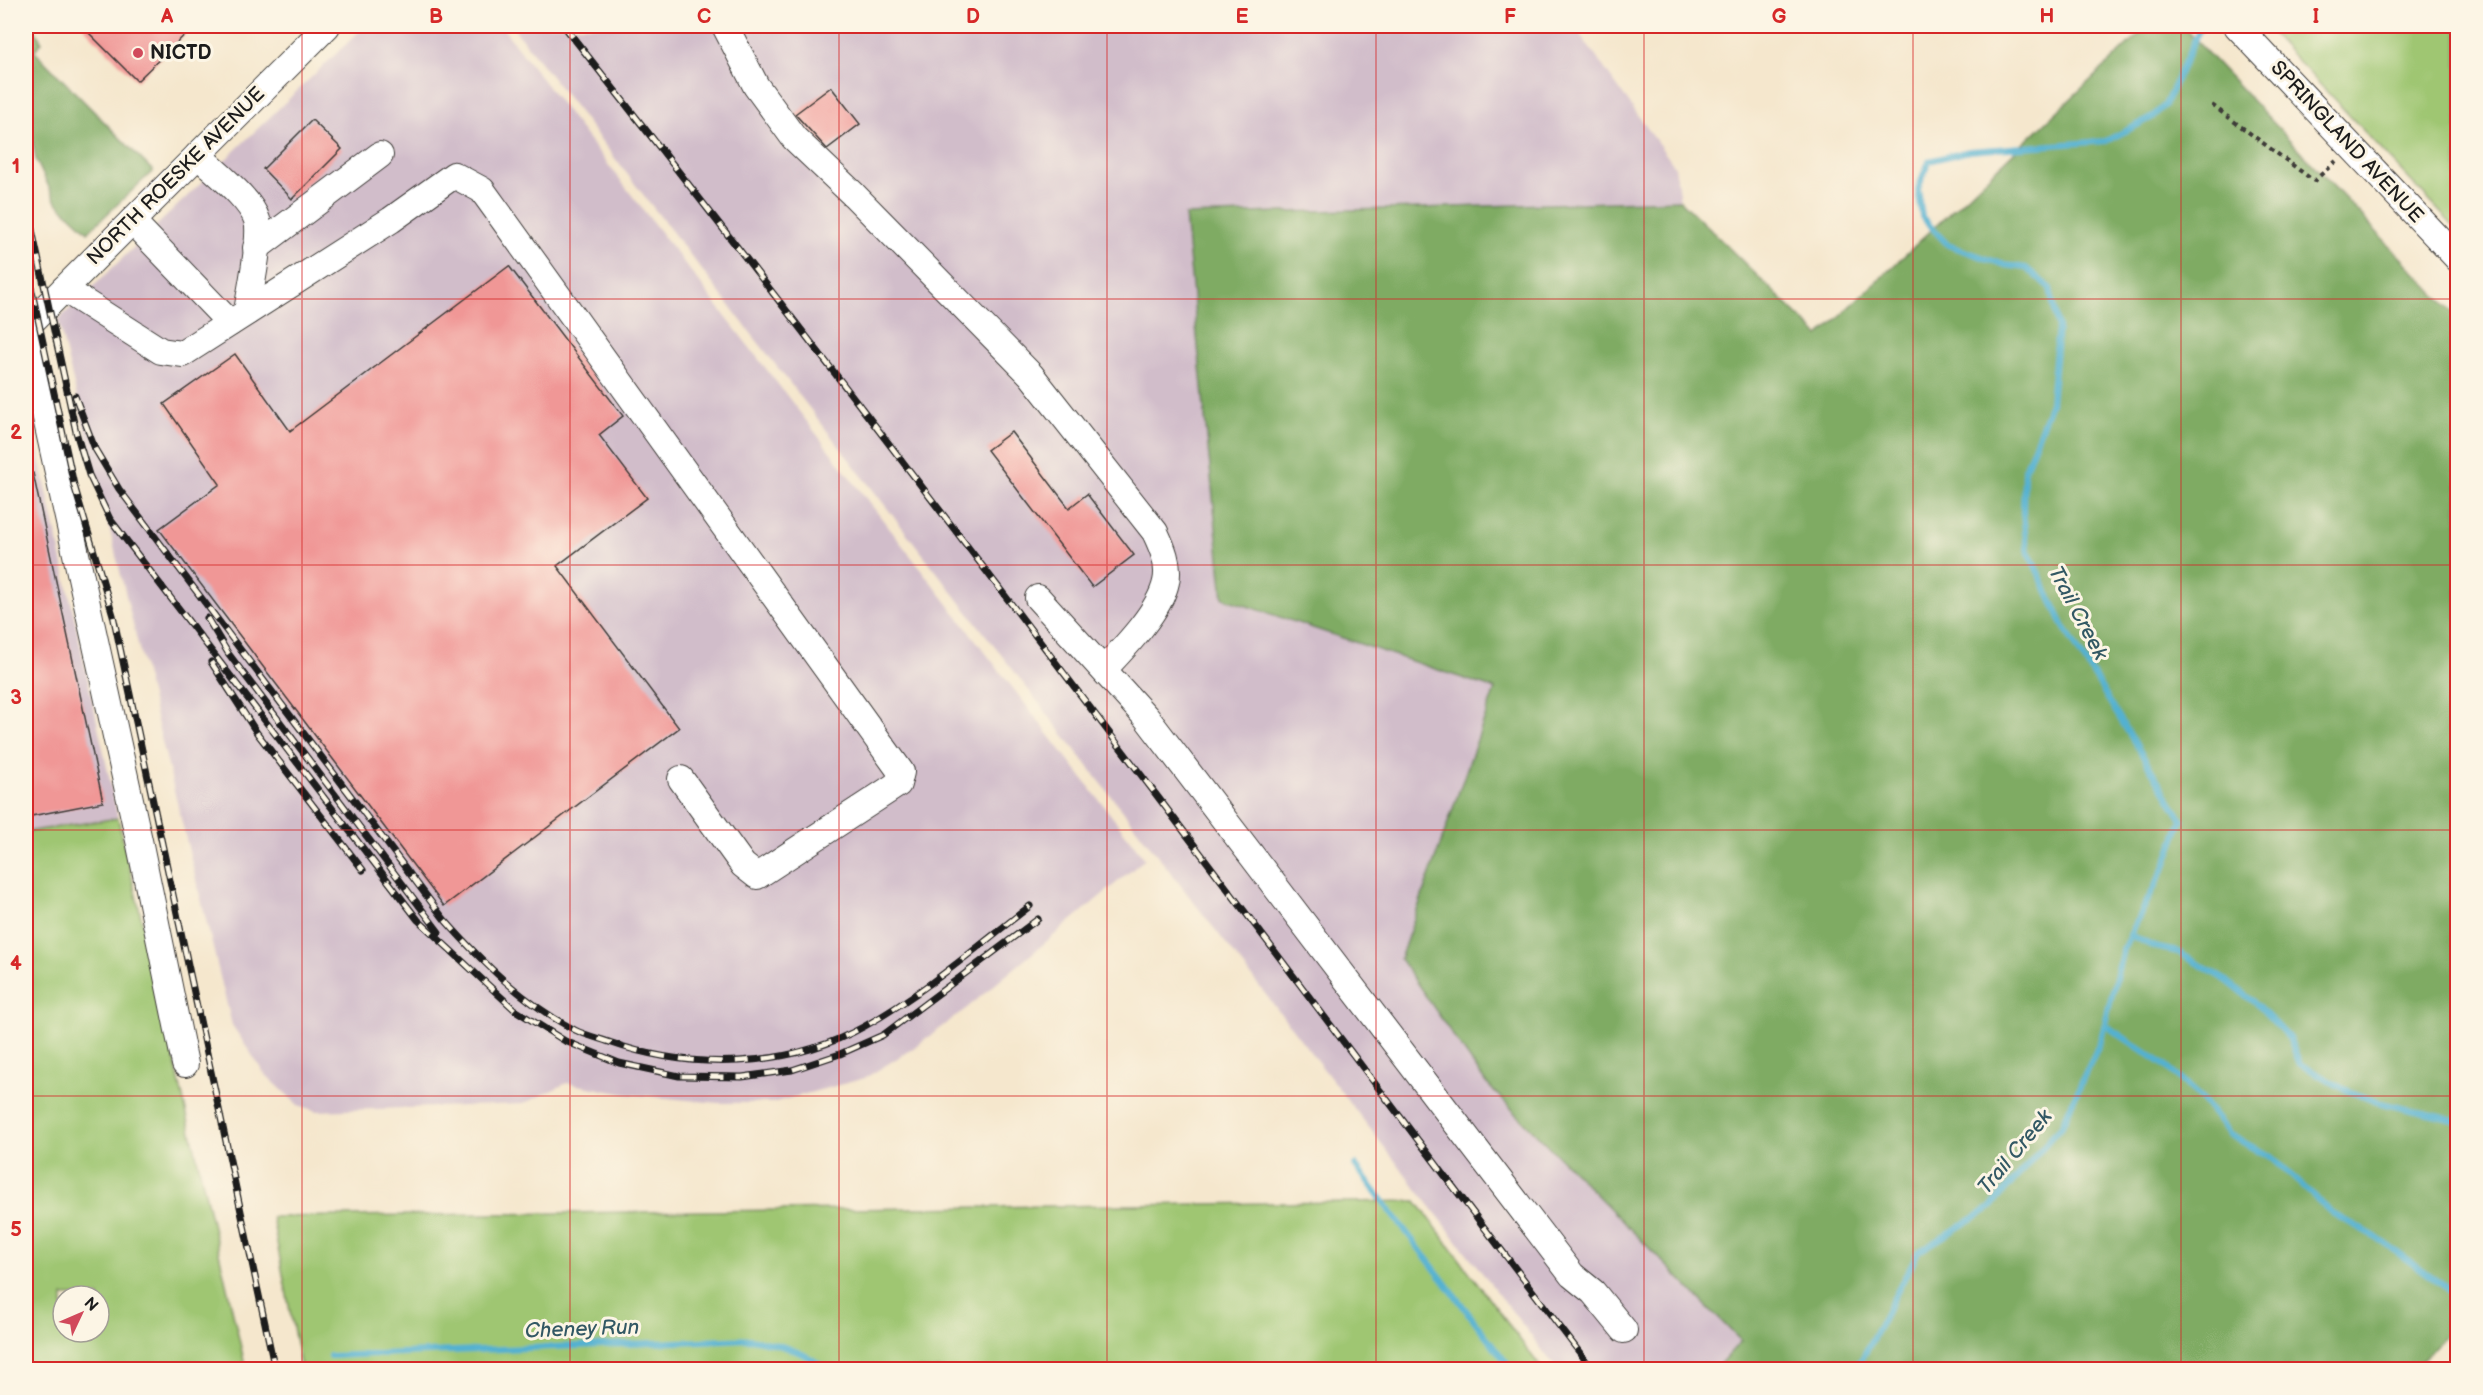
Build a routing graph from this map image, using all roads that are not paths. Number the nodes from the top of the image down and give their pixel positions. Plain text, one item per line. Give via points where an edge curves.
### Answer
1 (327, 26) edge
2 (725, 26) edge
3 (2237, 26) edge
4 (198, 155) junction
5 (380, 155) dead end
6 (132, 221) junction
7 (256, 248) junction
8 (2457, 259) edge
9 (64, 289) junction
10 (239, 318) junction
11 (26, 327) edge
12 (1038, 598) dead end
13 (1104, 669) junction
14 (681, 779) dead end
15 (185, 1064) dead end
16 (1624, 1330) dead end

1 - 4 street, NORTH ROESKE AVENUE
2 - 13 street via 756,86 794,138 1032,375 1155,532 1165,553 1167,580 1161,597
3 - 8 street, SPRINGLAND AVENUE
4 - 6 street, NORTH ROESKE AVENUE
4 - 7 street via 250,207 257,221
5 - 7 street
6 - 9 street, NORTH ROESKE AVENUE
6 - 10 street
7 - 10 street
9 - 10 street via 161,351 182,354
9 - 11 street, NORTH ROESKE AVENUE
10 - 14 street via 454,175 483,190 901,772 897,784 757,876 743,865
11 - 15 street
12 - 13 street
13 - 16 street via 1146,717 1572,1275 1593,1292

